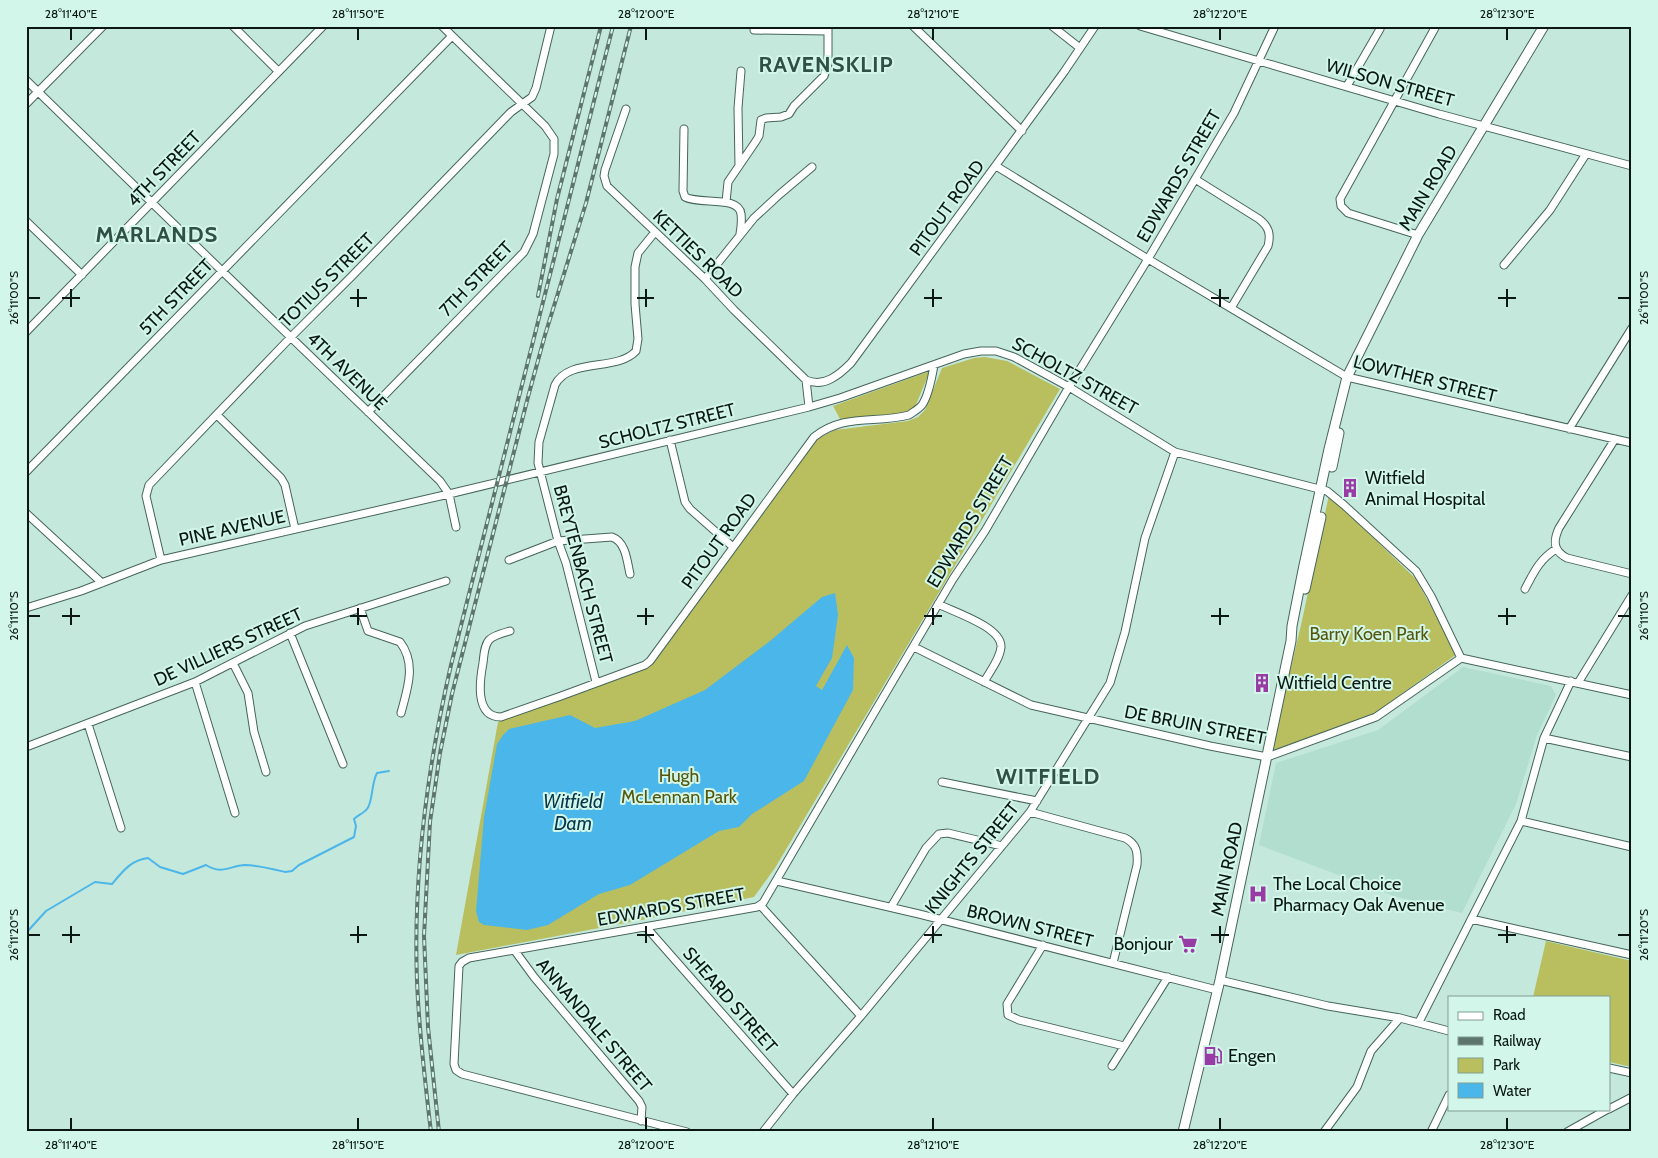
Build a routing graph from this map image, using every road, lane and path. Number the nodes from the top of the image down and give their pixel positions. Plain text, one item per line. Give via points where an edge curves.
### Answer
1 (103, 26) edge
2 (233, 26) edge
3 (322, 26) edge
4 (442, 26) edge
5 (551, 26) edge
6 (913, 26) edge
7 (1052, 26) edge
8 (1095, 26) edge
9 (1140, 26) edge
10 (1275, 26) edge
11 (1436, 26) edge
12 (1544, 26) edge
13 (828, 29) edge
14 (1380, 29) dead end
15 (754, 30) dead end
16 (452, 36) junction
17 (1080, 48) junction
18 (1258, 61) junction
19 (278, 71) junction
20 (740, 71) dead end
21 (26, 80) edge
22 (1347, 86) junction
23 (38, 92) junction
24 (1394, 100) junction
25 (523, 103) junction
26 (26, 104) edge
27 (626, 109) dead end
28 (1484, 125) junction
29 (684, 129) dead end
30 (1022, 131) junction
31 (1586, 154) junction
32 (739, 166) junction
33 (996, 166) junction
34 (1632, 166) edge
35 (812, 167) dead end
36 (1194, 180) junction
37 (152, 202) junction
38 (726, 202) junction
39 (26, 222) edge
40 (656, 232) junction
41 (740, 234) junction
42 (1418, 235) junction
43 (1148, 259) junction
44 (1504, 265) dead end
45 (222, 271) junction
46 (82, 275) junction
47 (705, 279) junction
48 (1231, 308) junction
49 (1632, 328) edge
50 (26, 332) edge
51 (291, 338) junction
52 (934, 365) junction
53 (1350, 376) junction
54 (806, 380) junction
55 (1069, 387) junction
56 (809, 407) junction
57 (368, 412) junction
58 (217, 415) junction
59 (1569, 429) junction
60 (1615, 439) junction
61 (670, 440) junction
62 (1632, 443) edge
63 (1175, 452) junction
64 (26, 472) edge
65 (540, 473) junction
66 (1324, 490) junction
67 (449, 494) junction
68 (26, 513) edge
69 (456, 527) dead end
70 (295, 529) junction
71 (558, 541) junction
72 (1555, 546) junction
73 (733, 547) junction
74 (161, 560) junction
75 (510, 560) dead end
76 (630, 574) dead end
77 (1632, 574) edge
78 (446, 581) dead end
79 (102, 583) junction
80 (1525, 589) dead end
81 (1632, 594) edge
82 (938, 604) junction
83 (26, 608) edge
84 (360, 608) junction
85 (510, 631) dead end
86 (290, 633) junction
87 (914, 647) junction
88 (1460, 658) junction
89 (233, 663) junction
90 (195, 682) junction
91 (596, 682) junction
92 (984, 682) junction
93 (1575, 682) junction
94 (1632, 695) edge
95 (401, 713) dead end
96 (1087, 718) junction
97 (88, 724) junction
98 (1544, 738) junction
99 (26, 747) edge
100 (1267, 757) junction
101 (1632, 757) edge
102 (343, 764) dead end
103 (266, 772) dead end
104 (942, 782) dead end
105 (1038, 801) junction
106 (1030, 812) junction
107 (235, 813) dead end
108 (1521, 821) junction
109 (121, 828) dead end
110 (1002, 846) junction
111 (1632, 846) edge
112 (777, 880) junction
113 (760, 905) junction
114 (891, 907) junction
115 (1471, 919) junction
116 (941, 920) junction
117 (646, 927) junction
118 (1043, 945) junction
119 (515, 951) junction
120 (1632, 955) edge
121 (1113, 963) junction
122 (1168, 977) junction
123 (1220, 980) junction
124 (1217, 990) junction
125 (862, 1016) junction
126 (1400, 1018) junction
127 (1419, 1022) junction
128 (1448, 1030) edge
129 (1124, 1046) junction
130 (1112, 1066) dead end
131 (1610, 1068) edge
132 (1632, 1073) edge
133 (793, 1094) junction
134 (1448, 1097) edge
135 (1632, 1097) edge
136 (1610, 1108) edge
137 (1607, 1110) edge
138 (641, 1121) junction
139 (686, 1132) edge
140 (763, 1132) edge
141 (1184, 1132) edge
142 (1324, 1132) edge
143 (1431, 1132) edge
144 (1567, 1132) edge

1 - 23 street
2 - 19 street
3 - 19 street, 4TH STREET
4 - 16 street
5 - 25 street, TOTIUS STREET via 535,93
6 - 30 street
7 - 17 street
8 - 17 street, PITOUT ROAD
9 - 18 street, WILSON STREET
10 - 18 street, EDWARDS STREET
11 - 24 street
12 - 28 street, MAIN ROAD
13 - 15 street
13 - 32 street via 828,64 824,76 788,114 761,120 759,136
14 - 22 street
16 - 25 street
16 - 45 street, 5TH STREET
17 - 30 street, PITOUT ROAD
18 - 22 street, WILSON STREET
18 - 36 street, EDWARDS STREET via 1234,112
19 - 37 street, 4TH STREET
20 - 32 street
21 - 23 street, 4TH AVENUE
22 - 24 street, WILSON STREET
23 - 26 street
23 - 37 street, 4TH AVENUE
24 - 28 street, WILSON STREET
24 - 42 street via 1341,195 1340,203 1348,213
25 - 51 street, TOTIUS STREET
25 - 57 street, 7TH STREET via 554,140 554,154 529,244
27 - 40 street, KETTIES ROAD via 605,170 605,179 610,190
28 - 31 street, WILSON STREET
28 - 42 street, MAIN ROAD
29 - 38 street via 685,197 696,201
30 - 33 street, PITOUT ROAD
31 - 34 street, WILSON STREET
31 - 44 street via 1550,210
32 - 38 street via 726,185
33 - 43 street, LOWTHER STREET
33 - 54 street, PITOUT ROAD via 852,362 827,380 815,383
35 - 41 street
36 - 43 street, EDWARDS STREET
36 - 48 street via 1259,219 1269,230 1268,246
37 - 45 street, 4TH AVENUE
37 - 46 street, 4TH STREET
38 - 41 street via 735,204 740,211
39 - 46 street
40 - 47 street, KETTIES ROAD
40 - 65 street, BREYTENBACH STREET via 638,252 635,267 636,351 627,358 571,370 560,377 539,442
41 - 47 street
42 - 53 street, MAIN ROAD
43 - 48 street, LOWTHER STREET
43 - 55 street, EDWARDS STREET
45 - 51 street, 4TH AVENUE
45 - 64 street, 5TH STREET
46 - 50 street, 4TH STREET
47 - 54 street, KETTIES ROAD
48 - 53 street, LOWTHER STREET
49 - 59 street
51 - 57 street, 4TH AVENUE
51 - 58 street, TOTIUS STREET
52 - 55 street, SCHOLTZ STREET via 972,352 996,350
52 - 56 street, SCHOLTZ STREET
52 - 73 street, PITOUT ROAD via 924,402 909,415 837,423 814,437
53 - 59 street, LOWTHER STREET
53 - 66 street, MAIN ROAD
54 - 56 street
55 - 63 street, SCHOLTZ STREET
55 - 82 street, EDWARDS STREET
56 - 61 street, SCHOLTZ STREET
57 - 67 street, 4TH AVENUE via 440,481
58 - 70 street via 282,478
58 - 74 street, TOTIUS STREET via 146,490
59 - 60 street, LOWTHER STREET
60 - 62 street, LOWTHER STREET
60 - 72 street via 1559,528
61 - 65 street, SCHOLTZ STREET
61 - 73 street via 685,502
63 - 66 street, SCHOLTZ STREET
63 - 96 street, KNIGHTS STREET via 1143,546 1114,671
65 - 67 street, SCHOLTZ STREET
65 - 71 street, BREYTENBACH STREET
66 - 88 street, SCHOLTZ STREET via 1416,571
66 - 100 street, MAIN ROAD
67 - 69 street, 4TH AVENUE
67 - 70 street, PINE AVENUE
68 - 79 street
70 - 74 street, PINE AVENUE
71 - 75 street
71 - 76 street via 618,539
71 - 91 street, BREYTENBACH STREET
72 - 77 street via 1567,558
72 - 80 street via 1540,562
73 - 91 street, PITOUT ROAD via 650,661
74 - 79 street, PINE AVENUE
78 - 84 street, DE VILLIERS STREET
79 - 83 street, PINE AVENUE
81 - 93 street
82 - 87 street, EDWARDS STREET
82 - 92 street via 990,628 997,635 1000,653
84 - 86 street, DE VILLIERS STREET
84 - 95 street via 368,631 403,646 410,674
85 - 91 street, PITOUT ROAD via 494,636 486,646 480,693 486,710 494,717
86 - 89 street, DE VILLIERS STREET
86 - 102 street
87 - 92 street, DE BRUIN STREET
87 - 112 street, EDWARDS STREET
88 - 93 street
88 - 100 street, DE BRUIN STREET via 1376,717
89 - 90 street, DE VILLIERS STREET
89 - 103 street via 248,693 254,732
90 - 97 street, DE VILLIERS STREET
90 - 107 street
92 - 96 street, DE BRUIN STREET via 1028,704
93 - 94 street
93 - 98 street
96 - 100 street, DE BRUIN STREET
96 - 105 street, KNIGHTS STREET
97 - 99 street, DE VILLIERS STREET
97 - 109 street
98 - 101 street
98 - 108 street
100 - 123 street, MAIN ROAD
104 - 105 street
105 - 106 street, KNIGHTS STREET
106 - 110 street, KNIGHTS STREET
106 - 121 street via 1125,838 1137,850 1137,865
108 - 111 street
108 - 115 street
110 - 114 street via 948,833 939,834 926,848
110 - 116 street, KNIGHTS STREET
112 - 113 street, EDWARDS STREET
112 - 114 street, BROWN STREET
113 - 117 street, EDWARDS STREET
113 - 125 street
114 - 116 street, BROWN STREET
115 - 120 street
115 - 127 street
116 - 118 street, BROWN STREET
116 - 125 street, KNIGHTS STREET
117 - 119 street, EDWARDS STREET
117 - 133 street, SHEARD STREET
118 - 121 street, BROWN STREET
118 - 129 street via 1007,1004 1008,1015
119 - 138 street, ANNANDALE STREET via 639,1102
119 - 138 street, EDWARDS STREET via 469,958 459,966 454,1050 456,1070
121 - 122 street, BROWN STREET
122 - 124 street, BROWN STREET
122 - 129 street
123 - 124 street, MAIN ROAD
123 - 126 street via 1328,1006
124 - 141 street, MAIN ROAD
125 - 133 street, KNIGHTS STREET
126 - 127 street
126 - 142 street via 1371,1051 1357,1087
127 - 128 street
129 - 130 street
131 - 132 street
133 - 140 street, KNIGHTS STREET
134 - 143 street
135 - 136 street
137 - 144 street
138 - 139 street

